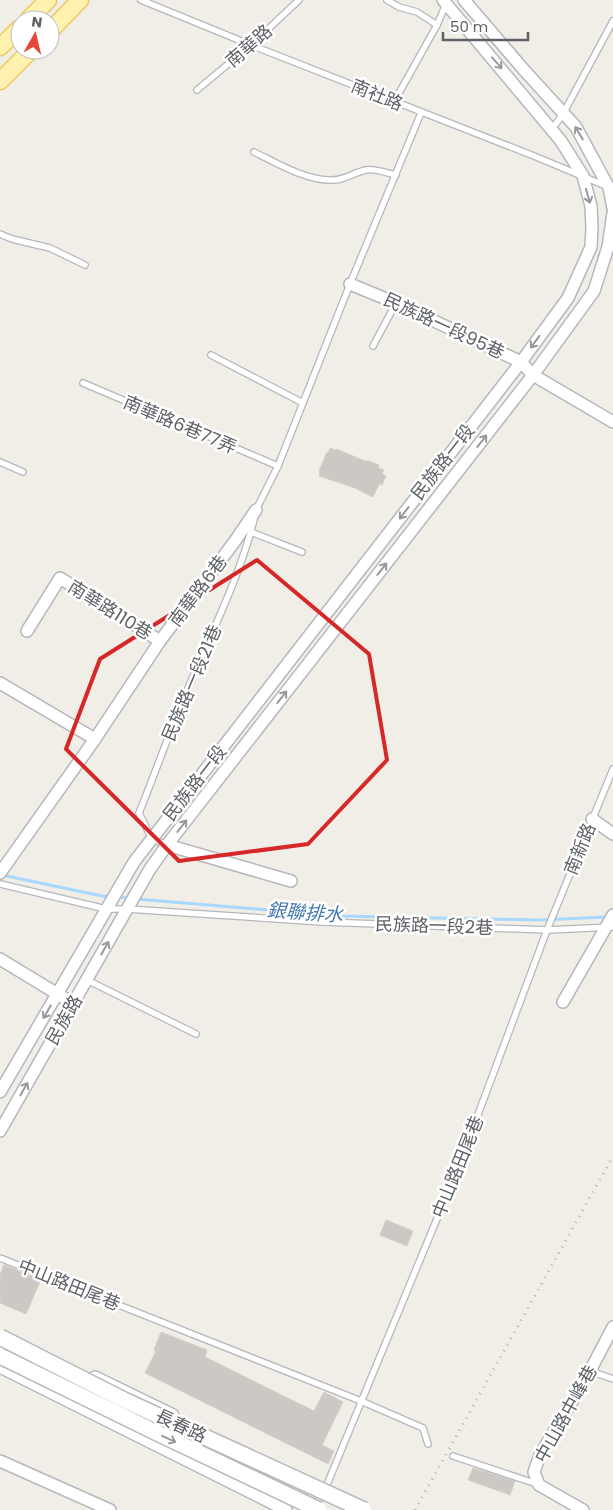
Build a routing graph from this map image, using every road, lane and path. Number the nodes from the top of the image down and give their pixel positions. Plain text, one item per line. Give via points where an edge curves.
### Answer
1 (48, 0) edge
2 (80, 0) edge
3 (142, 0) edge
4 (299, 0) edge
5 (387, 0) edge
6 (464, 0) edge
7 (444, 2) edge
8 (38, 10) edge
9 (613, 20) edge
10 (60, 21) edge
11 (437, 25) junction
12 (10, 38) edge
13 (251, 46) junction
14 (0, 47) edge
15 (21, 60) edge
16 (0, 81) edge
17 (197, 90) dead end
18 (394, 102) junction
19 (421, 113) junction
20 (563, 114) junction
21 (552, 129) junction
22 (254, 152) dead end
23 (396, 174) junction
24 (583, 176) junction
25 (611, 188) edge
26 (613, 208) edge
27 (613, 213) edge
28 (0, 234) edge
29 (85, 265) dead end
30 (350, 284) junction
31 (396, 303) junction
32 (372, 346) dead end
33 (210, 355) dead end
34 (521, 362) junction
35 (533, 375) junction
36 (83, 383) dead end
37 (303, 403) junction
38 (613, 422) edge
39 (0, 462) edge
40 (278, 466) junction
41 (23, 472) dead end
42 (256, 510) junction
43 (250, 532) junction
44 (302, 552) dead end
45 (27, 631) dead end
46 (160, 641) junction
47 (0, 683) edge
48 (95, 739) junction
49 (221, 749) junction
50 (233, 760) junction
51 (613, 769) edge
52 (592, 819) junction
53 (613, 834) edge
54 (152, 839) junction
55 (167, 845) junction
56 (1, 872) edge
57 (291, 881) dead end
58 (0, 884) edge
59 (111, 902) junction
60 (131, 902) junction
61 (613, 915) edge
62 (610, 928) edge
63 (548, 930) junction
64 (0, 959) edge
65 (88, 980) junction
66 (57, 994) junction
67 (563, 1002) dead end
68 (74, 1004) junction
69 (196, 1034) dead end
70 (0, 1092) edge
71 (0, 1131) edge
72 (0, 1258) edge
73 (613, 1327) edge
74 (0, 1332) edge
75 (0, 1337) edge
76 (0, 1356) edge
77 (0, 1367) edge
78 (590, 1371) junction
79 (613, 1379) edge
80 (361, 1401) junction
81 (428, 1444) dead end
82 (453, 1456) dead end
83 (0, 1461) edge
84 (539, 1485) junction
85 (326, 1487) junction
86 (365, 1508) edge
87 (110, 1510) edge
88 (286, 1510) edge
89 (313, 1510) edge
90 (319, 1510) edge
91 (583, 1510) edge

1 - 8 main road
2 - 10 main road
3 - 13 lane, 南社路
4 - 13 lane, 南華路
5 - 11 lane via 417,12
6 - 20 street
7 - 11 lane
7 -> 21 street, 民族路一段
9 - 20 lane
11 - 18 lane
12 - 14 main road
13 - 17 lane, 南華路
13 - 18 lane, 南社路
15 - 16 main road
18 - 19 lane, 南社路
19 - 23 lane, 南華路6巷
19 - 24 lane, 南社路
20 - 21 lane
25 -> 20 street via 576,127
21 - 24 street, 民族路一段
22 - 23 lane via 306,175 328,180 342,180 369,169
23 - 30 lane, 南華路6巷
24 - 25 lane, 南社路
24 -> 34 street, 民族路一段 via 591,206 591,248 568,298
25 - 26 street
27 - 35 street, 民族路一段 via 608,247 594,291
28 - 29 lane via 50,248
30 - 31 street, 民族路一段95巷
30 - 37 lane, 南華路6巷
31 - 32 lane
31 - 34 street, 民族路一段95巷
33 - 37 lane
34 - 35 street, 民族路一段95巷
34 -> 49 street, 民族路一段
35 - 38 street, 民族路一段95巷
50 -> 35 street, 民族路一段
36 - 40 lane, 南華路6巷77弄
37 - 40 lane, 南華路6巷
39 - 41 lane
40 - 42 lane, 南華路6巷
42 - 43 lane, 民族路一段21巷
42 - 46 street, 南華路6巷
43 - 44 lane
43 - 54 lane, 民族路一段21巷 via 226,600 139,813
45 - 46 street, 南華路110巷 via 60,578
46 - 48 street, 南華路6巷
47 - 48 street
48 - 56 street, 南華路6巷
49 - 50 street
49 - 54 street, 民族路一段
55 -> 50 street, 民族路一段
51 - 52 lane, 南新路
52 - 53 street
52 - 63 lane, 南新路
54 - 55 lane
54 - 59 street, 民族路一段 via 134,862
55 - 57 street
55 - 60 street, 民族路一段
58 - 59 lane, 民族路一段2巷
59 - 60 lane, 民族路一段2巷
59 - 66 street, 民族路
60 - 63 lane, 民族路一段2巷 via 322,922
65 -> 60 street, 民族路
61 - 62 street
62 - 63 lane, 民族路一段2巷
62 - 67 street
63 - 80 lane, 中山路田尾巷 via 458,1168
64 - 66 street
65 - 68 street, 民族路
65 - 69 lane
66 - 68 street
66 -> 70 street, 民族路
71 -> 68 street, 民族路
72 - 80 lane, 中山路田尾巷
73 - 78 street, 中山路中峰巷
74 - 85 street
75 - 86 street, 長春路, bridge via 124,1400
76 -> 90 street, 長春路, bridge
77 - 88 street
78 - 79 lane
78 - 84 street, 中山路中峰巷 via 540,1455 534,1472
80 - 81 lane, 中山路田尾巷 via 423,1428
80 - 85 lane, 中山路田尾巷
82 - 84 lane
83 - 87 street
84 - 91 street, 中山路中峰巷
85 - 86 street
85 - 89 lane, 中山路田尾巷

